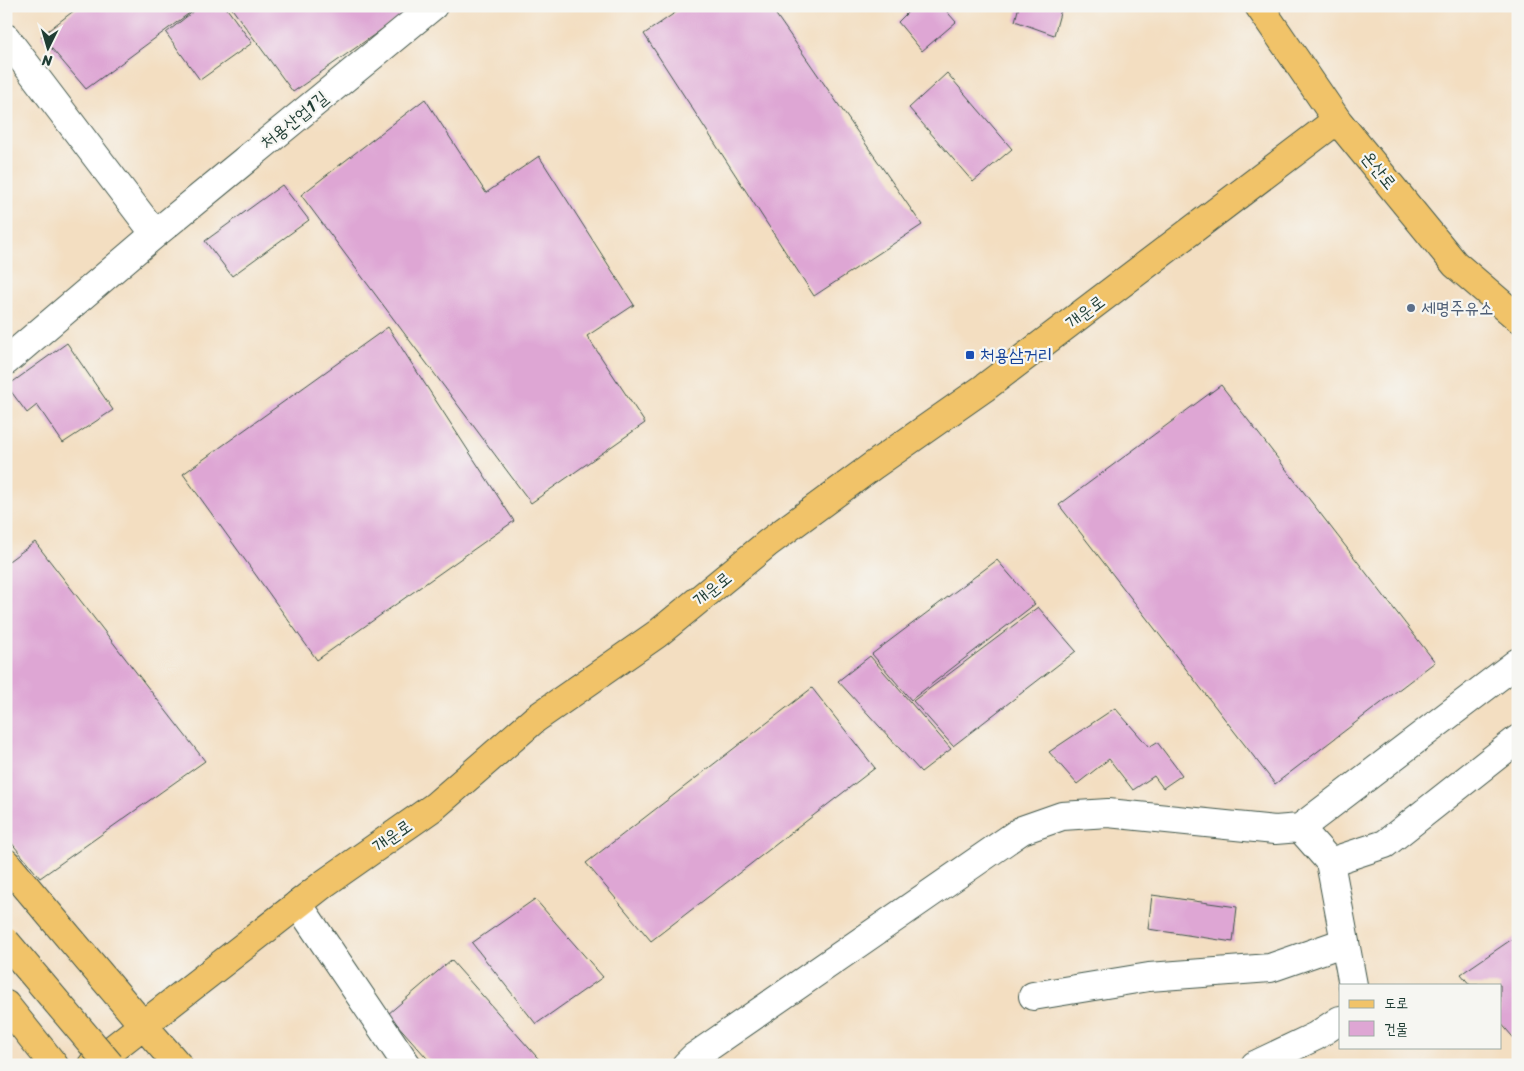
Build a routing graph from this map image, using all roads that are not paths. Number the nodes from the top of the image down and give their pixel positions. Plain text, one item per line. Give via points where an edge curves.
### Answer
1 (433, 6) edge
2 (1259, 6) edge
3 (6, 38) edge
4 (1337, 120) junction
5 (155, 234) junction
6 (1518, 318) edge
7 (6, 361) edge
8 (1518, 662) edge
9 (1518, 739) edge
10 (1300, 828) junction
11 (6, 862) edge
12 (1330, 862) junction
13 (298, 904) junction
14 (6, 942) edge
15 (1345, 942) junction
16 (1353, 984) edge
17 (1033, 996) dead end
18 (6, 1005) edge
19 (1339, 1021) edge
20 (143, 1025) junction
21 (54, 1065) edge
22 (92, 1065) edge
23 (110, 1065) edge
24 (178, 1065) edge
25 (408, 1065) edge
26 (686, 1065) edge
27 (1255, 1065) edge

1 - 5 street, 처용산업1길
2 - 4 main road, 온산로
3 - 5 street
4 - 6 main road, 온산로 via 1455,264
4 - 13 main road, 개운로 via 984,388 768,543 657,634 535,719 435,806
5 - 7 street, 처용산업1길
8 - 10 street
9 - 12 street via 1385,844
10 - 12 street
10 - 26 street via 1275,830 1108,813 1062,816 1022,830
11 - 20 main road
12 - 15 street
13 - 20 main road, 개운로
13 - 25 street
14 - 23 main road, bridge
15 - 16 street
15 - 17 street via 1270,968 1149,977
18 - 21 main road
19 - 27 street via 1316,1036
20 - 22 main road, 개운로
20 - 24 main road

